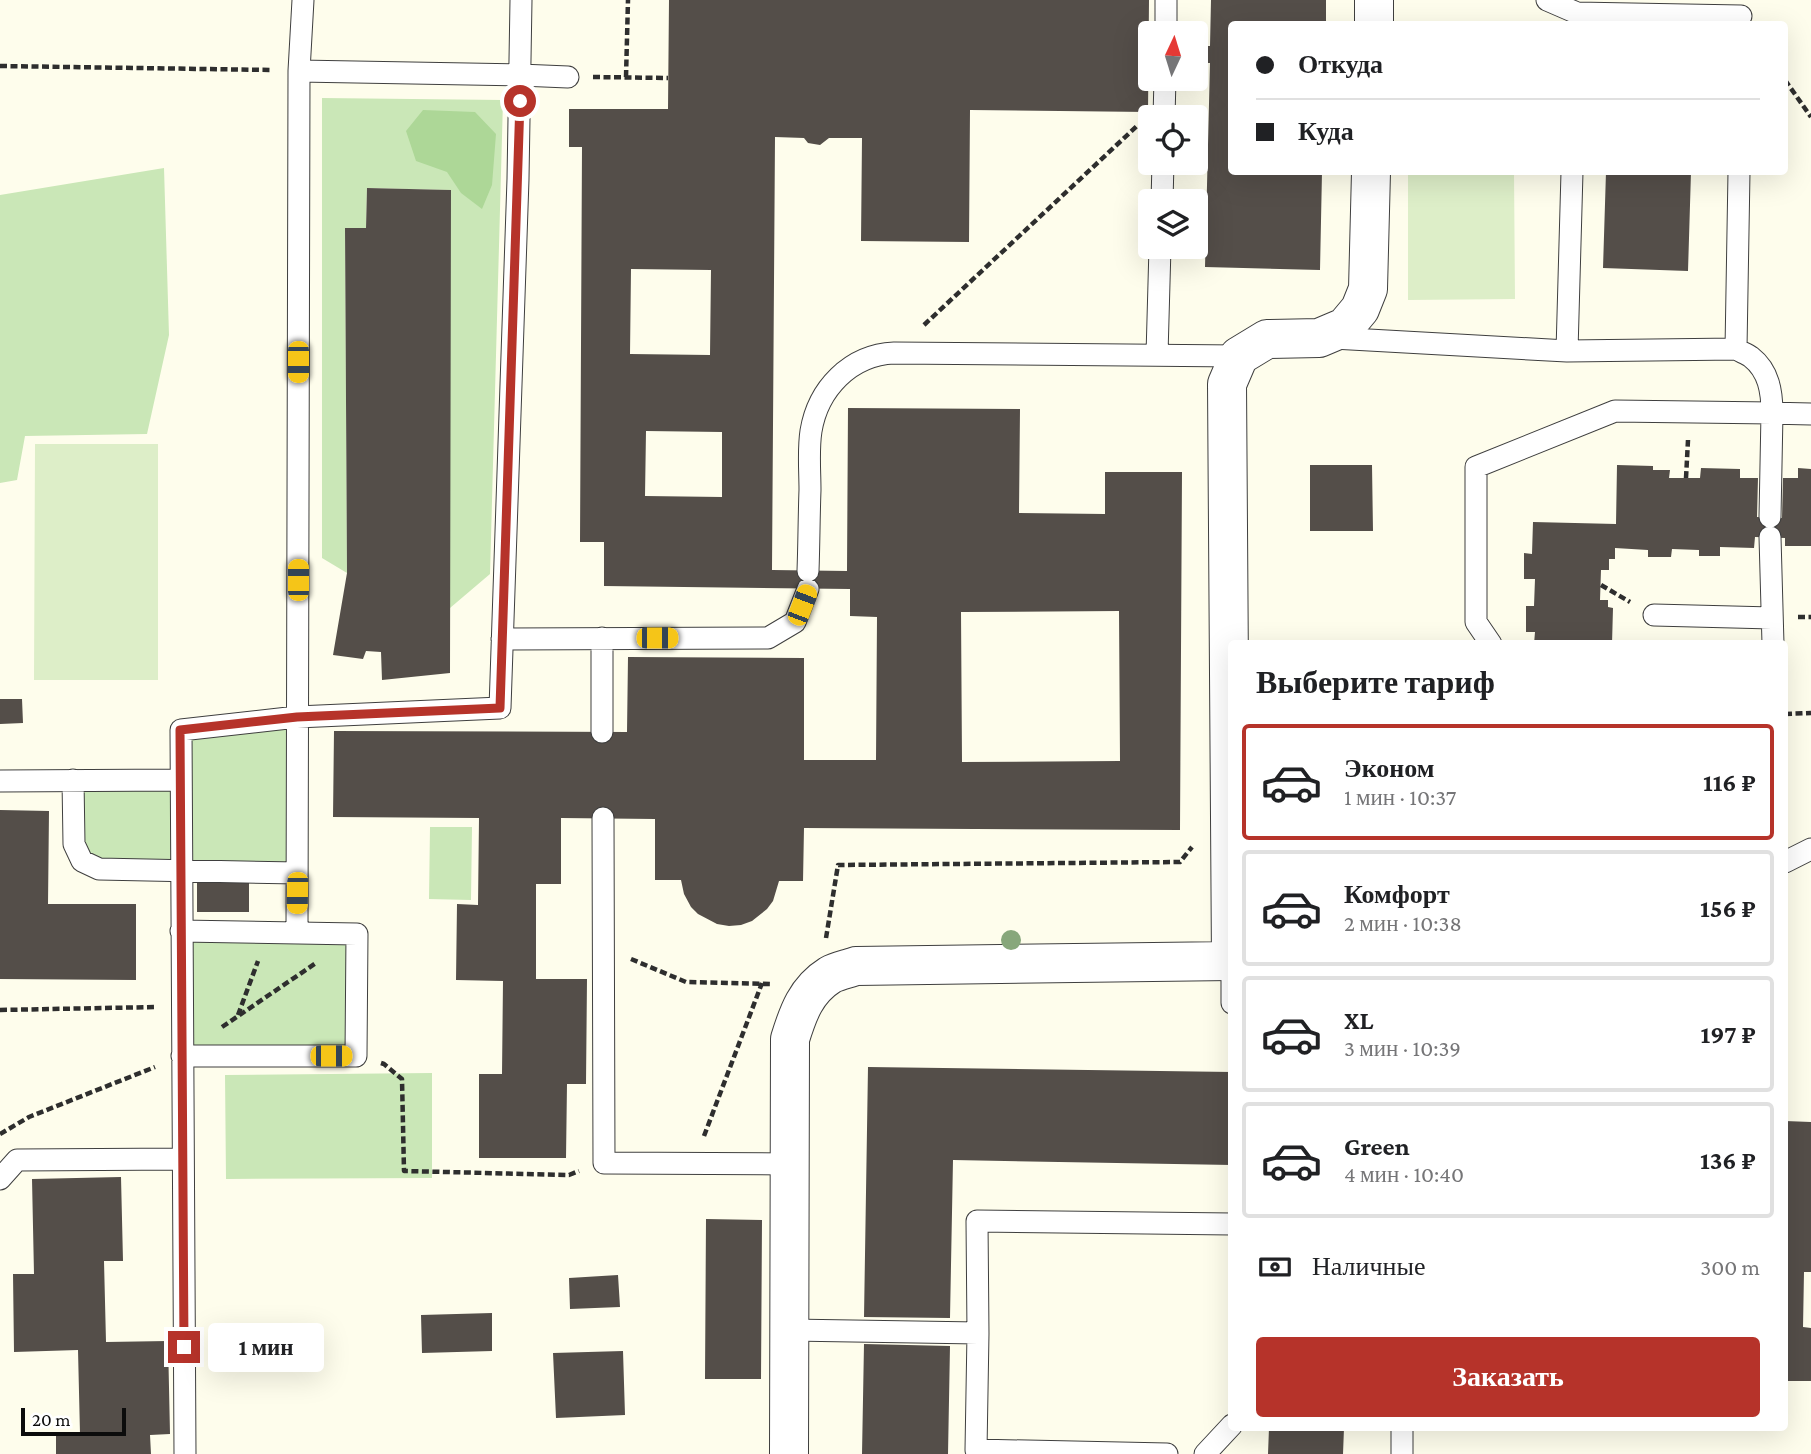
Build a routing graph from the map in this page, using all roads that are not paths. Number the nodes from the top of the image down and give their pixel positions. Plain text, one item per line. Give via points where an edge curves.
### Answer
1 (303, 0) edge
2 (521, 0) edge
3 (1166, 0) edge
4 (1374, 0) edge
5 (1547, 0) edge
6 (1742, 13) edge
7 (1577, 19) edge
8 (1166, 21) edge
9 (1374, 21) edge
10 (299, 71) junction
11 (520, 75) junction
12 (568, 78) road end
13 (1371, 175) edge
14 (1572, 175) edge
15 (1739, 175) edge
16 (1160, 259) edge
17 (1319, 338) junction
18 (1736, 349) junction
19 (1567, 351) junction
20 (1157, 355) junction
21 (1239, 356) junction
22 (1772, 413) junction
23 (1811, 414) edge
24 (1654, 615) dead end
25 (1772, 618) junction
26 (602, 638) junction
27 (502, 639) junction
28 (1229, 640) edge
29 (1488, 640) edge
30 (1773, 640) edge
31 (297, 717) junction
32 (602, 732) dead end
33 (73, 780) junction
34 (180, 780) junction
35 (0, 781) edge
36 (603, 818) dead end
37 (1811, 849) edge
38 (1788, 860) edge
39 (181, 871) junction
40 (297, 873) junction
41 (181, 931) junction
42 (297, 933) junction
43 (1228, 961) edge
44 (182, 1056) junction
45 (183, 1159) junction
46 (790, 1164) junction
47 (0, 1179) edge
48 (1228, 1224) edge
49 (790, 1330) junction
50 (978, 1332) junction
51 (1228, 1429) edge
52 (1402, 1431) edge
53 (185, 1454) edge
54 (789, 1454) edge
55 (1167, 1454) edge
56 (1205, 1454) edge
57 (1402, 1454) edge

1 - 10 lane
2 - 11 lane
3 - 8 lane
4 - 9 street
5 - 7 lane
6 - 7 lane
10 - 11 lane
10 - 31 lane
11 - 12 lane
11 - 27 lane
13 - 17 street via 1368,289 1360,309 1345,327
14 - 19 lane
15 - 18 lane
16 - 20 lane
17 - 19 lane
17 - 21 street via 1267,339
18 - 19 lane
18 - 22 lane via 1752,357 1765,373 1772,391
20 - 21 lane
20 - 26 lane via 894,353 856,364 833,380 811,431 808,580 795,622 768,638
21 - 28 street via 1227,384
22 - 23 lane
22 - 25 lane
22 - 29 lane via 1615,411 1476,467 1476,622
24 - 25 lane
25 - 30 lane
26 - 27 lane
26 - 32 lane
27 - 31 lane via 500,708
31 - 34 lane via 180,730
31 - 40 lane
33 - 34 lane
33 - 35 lane
33 - 39 lane via 74,844 82,860 99,869
34 - 39 lane
36 - 46 lane via 604,1163
37 - 38 lane
39 - 40 lane
39 - 41 lane
40 - 42 lane
41 - 42 lane
41 - 44 lane
42 - 44 lane via 357,934 356,1056
43 - 46 street via 856,966 831,975 810,991 790,1039
44 - 45 lane
45 - 47 lane via 17,1160
45 - 53 lane
46 - 49 street
48 - 50 lane via 977,1221
49 - 50 lane
49 - 54 street
50 - 55 lane via 976,1450
51 - 56 lane
52 - 57 lane

